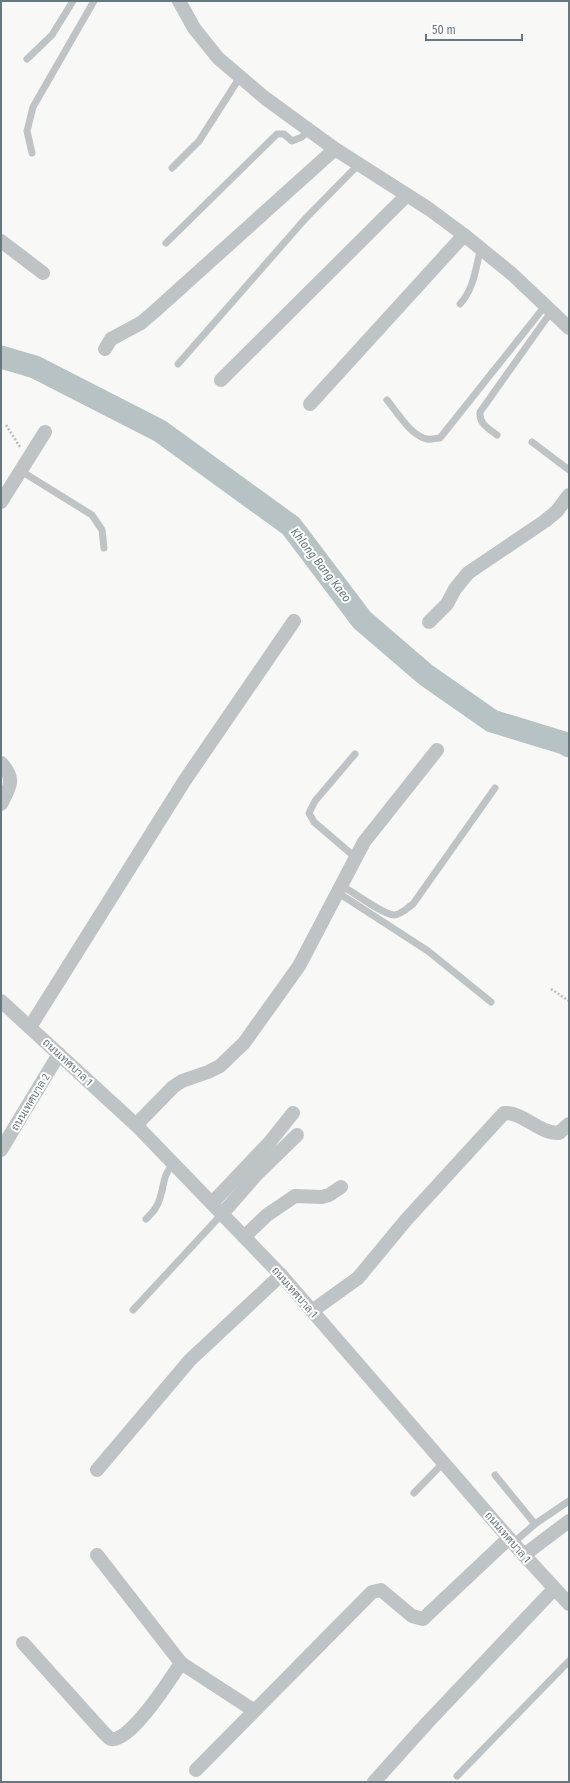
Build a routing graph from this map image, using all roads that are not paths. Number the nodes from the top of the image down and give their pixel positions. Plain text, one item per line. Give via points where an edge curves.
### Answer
1 (73, 1) edge
2 (94, 1) edge
3 (179, 1) edge
4 (27, 59) dead end
5 (240, 77) junction
6 (308, 130) junction
7 (335, 149) junction
8 (32, 153) dead end
9 (358, 165) junction
10 (172, 168) dead end
11 (406, 196) junction
12 (464, 235) junction
13 (1, 241) edge
14 (166, 243) dead end
15 (481, 247) junction
16 (43, 273) dead end
17 (460, 304) dead end
18 (548, 309) junction
19 (569, 328) edge
20 (105, 349) dead end
21 (178, 364) dead end
22 (221, 380) dead end
23 (386, 400) dead end
24 (310, 404) dead end
25 (45, 432) dead end
26 (497, 434) dead end
27 (532, 442) dead end
28 (569, 470) edge
29 (20, 471) junction
30 (569, 495) edge
31 (1, 502) edge
32 (104, 548) dead end
33 (294, 620) dead end
34 (429, 622) dead end
35 (437, 750) dead end
36 (355, 754) dead end
37 (1, 763) edge
38 (495, 788) dead end
39 (1, 804) edge
40 (355, 857) junction
41 (339, 888) junction
42 (1, 1001) edge
43 (490, 1002) dead end
44 (30, 1027) junction
45 (59, 1054) junction
46 (293, 1113) dead end
47 (569, 1124) edge
48 (136, 1125) junction
49 (297, 1136) dead end
50 (1, 1150) edge
51 (173, 1164) junction
52 (341, 1187) dead end
53 (212, 1203) junction
54 (222, 1214) junction
55 (146, 1220) dead end
56 (244, 1237) junction
57 (281, 1275) junction
58 (133, 1310) dead end
59 (312, 1311) junction
60 (443, 1463) junction
61 (97, 1470) dead end
62 (495, 1475) dead end
63 (414, 1493) dead end
64 (569, 1501) edge
65 (569, 1521) edge
66 (535, 1524) junction
67 (511, 1541) junction
68 (97, 1555) dead end
69 (524, 1555) junction
70 (554, 1589) junction
71 (569, 1604) edge
72 (22, 1643) dead end
73 (569, 1661) edge
74 (181, 1663) junction
75 (254, 1710) junction
76 (196, 1770) dead end
77 (457, 1776) dead end
78 (374, 1782) edge

1 - 4 lane via 55,31
2 - 8 lane via 33,107 27,131
3 - 5 street via 194,28 218,58
5 - 6 street
5 - 10 lane via 199,140
6 - 7 street
6 - 14 lane via 297,140 292,141 284,134 277,134
7 - 9 street
7 - 20 street via 155,311 141,323 111,339
9 - 11 street
9 - 21 lane via 305,219
11 - 12 street
11 - 22 street
12 - 15 street
12 - 24 street
13 - 16 street
15 - 17 lane via 473,286
15 - 18 street
18 - 19 street
18 - 23 lane via 440,438 429,440 420,436
18 - 26 lane via 480,412 482,423
25 - 29 street
27 - 28 lane
29 - 31 street
29 - 32 lane via 92,515 102,530
30 - 34 street via 557,511 545,521 468,573 454,589 447,604
33 - 44 street via 185,780
35 - 40 street
36 - 40 lane via 315,801 309,813 314,822
37 - 39 street via 9,772 11,780 10,788
38 - 41 lane via 413,904 403,913 394,915 380,910
40 - 41 street
41 - 43 lane via 428,950
41 - 48 street via 295,972 244,1043 220,1066 173,1087
42 - 44 street, ถนนเทศบาล 1
44 - 45 street, ถนนเทศบาล 1
45 - 48 street, ถนนเทศบาล 1
45 - 50 street, ถนนเทศบาล 2
46 - 53 street via 269,1143
47 - 59 street via 559,1133 548,1133 512,1113 504,1113 406,1220 358,1278
48 - 51 street, ถนนเทศบาล 1
49 - 54 street via 257,1174
51 - 53 street, ถนนเทศบาล 1
51 - 55 lane via 162,1181 160,1199
52 - 56 street via 322,1197 295,1196 267,1214
53 - 54 street, ถนนเทศบาล 1
54 - 56 street, ถนนเทศบาล 1
54 - 58 lane
56 - 57 street, ถนนเทศบาล 1
57 - 59 street, ถนนเทศบาล 1
57 - 61 street via 190,1360
59 - 60 street, ถนนเทศบาล 1
60 - 63 lane
60 - 67 street, ถนนเทศบาล 1
62 - 66 lane
64 - 66 lane
65 - 69 street
66 - 67 lane
67 - 69 street, ถนนเทศบาล 1
67 - 75 street via 423,1619 412,1616 381,1590 372,1592
68 - 74 street
69 - 70 street, ถนนเทศบาล 1
70 - 71 street, ถนนเทศบาล 1
70 - 78 street
72 - 74 street via 111,1739 123,1735 134,1727
73 - 77 lane
74 - 75 street
75 - 76 street

